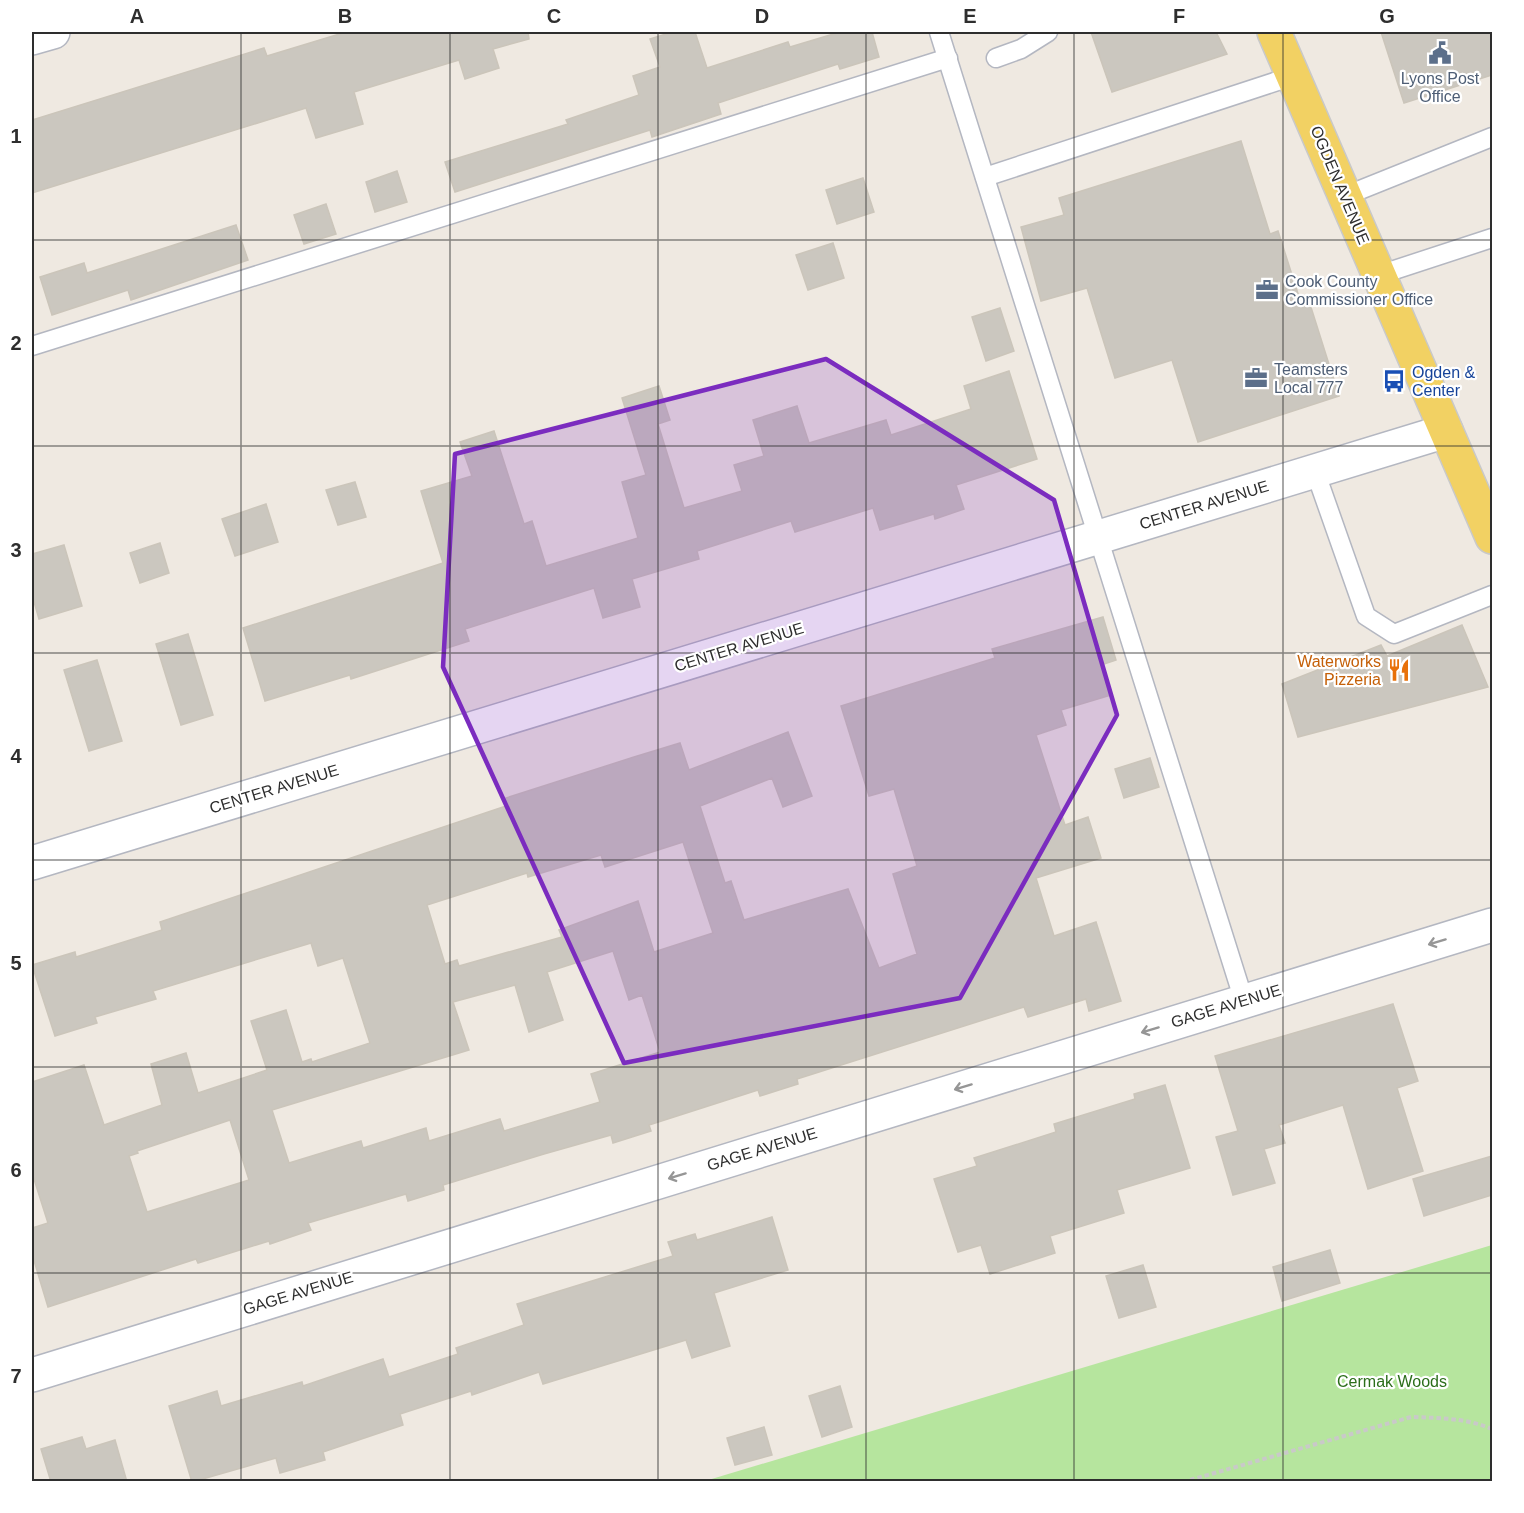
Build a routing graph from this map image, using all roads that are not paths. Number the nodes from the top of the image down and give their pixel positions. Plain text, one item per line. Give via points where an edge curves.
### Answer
1 (53, 32) edge
2 (939, 32) edge
3 (1048, 32) edge
4 (1274, 32) edge
5 (32, 38) edge
6 (948, 58) junction
7 (996, 58) dead end
8 (1293, 76) junction
9 (1492, 137) edge
10 (985, 177) junction
11 (1345, 196) junction
12 (1492, 238) edge
13 (1379, 275) junction
14 (32, 346) edge
15 (1446, 431) junction
16 (1315, 471) junction
17 (1099, 537) junction
18 (1492, 537) edge
19 (1492, 595) edge
20 (32, 864) edge
21 (1492, 925) edge
22 (1244, 1000) junction
23 (32, 1375) edge

1 - 5 street
2 - 6 lane
3 - 7 lane via 1021,50
4 - 8 main road, OGDEN AVENUE
6 - 10 lane
6 - 14 lane
8 - 10 lane
8 - 11 main road, OGDEN AVENUE
9 - 11 lane
10 - 17 lane
11 - 13 main road, OGDEN AVENUE
12 - 13 lane
13 - 15 main road, OGDEN AVENUE
15 - 16 street, CENTER AVENUE
15 - 18 main road, OGDEN AVENUE
16 - 17 street, CENTER AVENUE
16 - 19 lane via 1366,616 1394,634
17 - 20 street, CENTER AVENUE
17 - 22 lane
21 -> 22 street, GAGE AVENUE
22 -> 23 street, GAGE AVENUE

